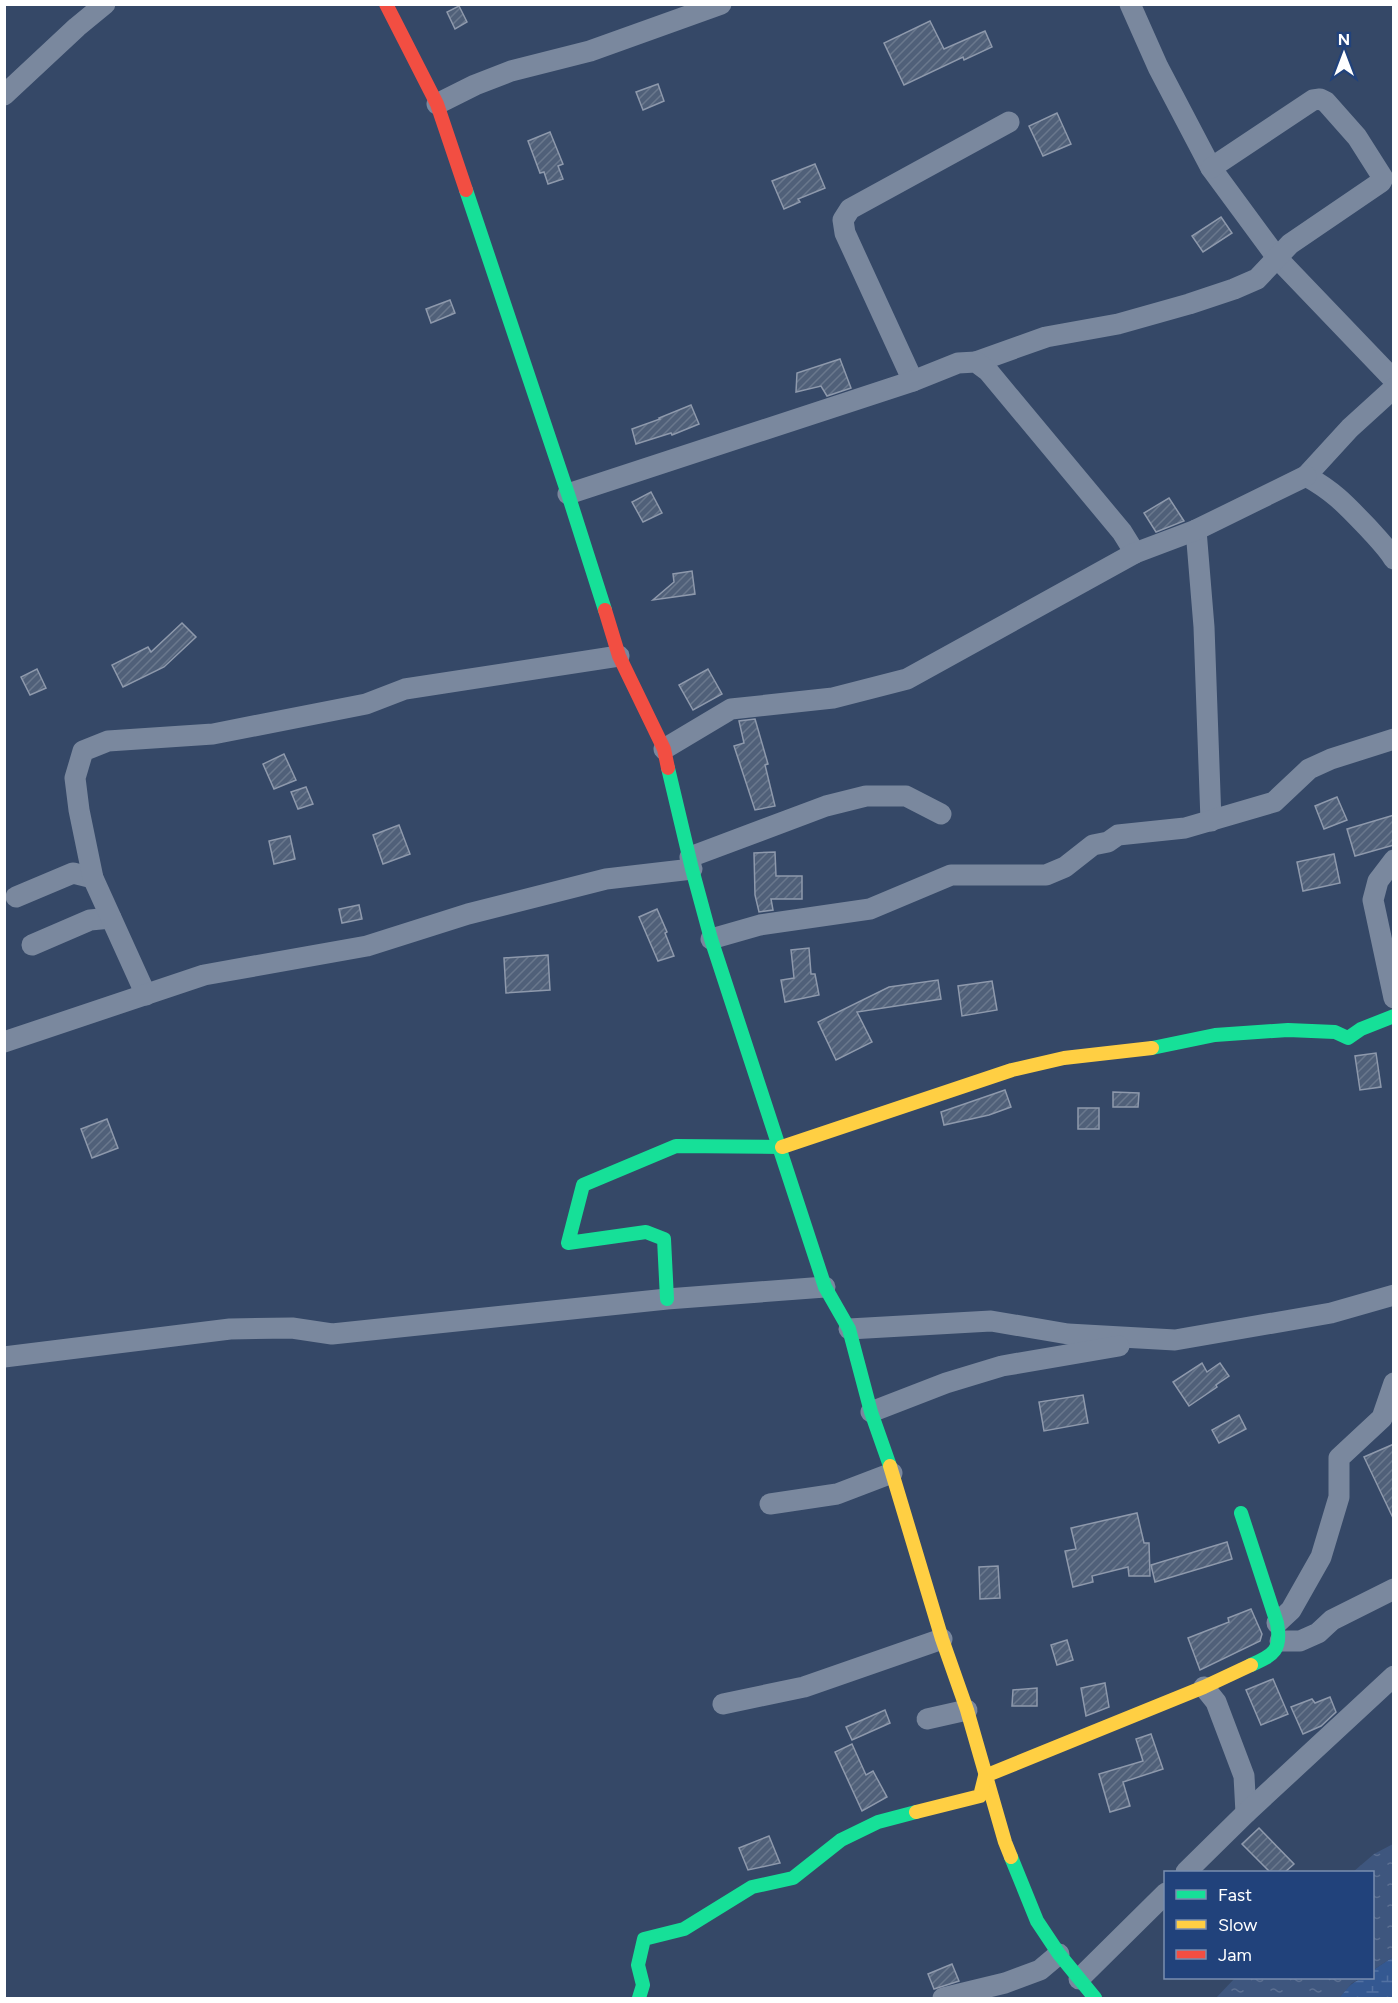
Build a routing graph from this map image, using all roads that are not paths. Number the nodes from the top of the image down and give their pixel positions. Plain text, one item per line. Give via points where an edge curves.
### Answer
1 (105, 4) edge
2 (386, 4) edge
3 (721, 4) edge
4 (1130, 4) edge
5 (4, 95) edge
6 (437, 104) junction
7 (1009, 122) dead end
8 (1211, 168) junction
9 (1278, 259) junction
10 (976, 362) junction
11 (1394, 380) edge
12 (913, 381) junction
13 (1394, 388) edge
14 (1306, 476) junction
15 (568, 494) junction
16 (1196, 530) junction
17 (1135, 553) junction
18 (1394, 559) edge
19 (619, 656) junction
20 (1394, 739) edge
21 (664, 749) junction
22 (941, 814) dead end
23 (1211, 821) junction
24 (1394, 861) edge
25 (691, 863) junction
26 (93, 878) junction
27 (16, 897) dead end
28 (111, 918) junction
29 (711, 939) junction
30 (32, 945) dead end
31 (147, 995) junction
32 (1394, 998) edge
33 (1394, 1016) edge
34 (4, 1042) edge
35 (780, 1147) junction
36 (825, 1287) junction
37 (1394, 1295) edge
38 (667, 1299) junction
39 (849, 1329) junction
40 (1175, 1340) junction
41 (4, 1357) edge
42 (1394, 1383) edge
43 (871, 1413) junction
44 (892, 1473) junction
45 (770, 1504) dead end
46 (1241, 1513) dead end
47 (1394, 1589) edge
48 (1278, 1632) junction
49 (942, 1639) junction
50 (1394, 1676) edge
51 (1204, 1687) junction
52 (723, 1704) dead end
53 (967, 1710) junction
54 (927, 1719) dead end
55 (985, 1776) junction
56 (1245, 1813) junction
57 (1187, 1871) edge
58 (1164, 1895) edge
59 (1059, 1954) junction
60 (1079, 1979) junction
61 (639, 1998) edge
62 (943, 1998) edge
63 (1095, 1998) edge

1 - 5 street
2 - 6 main road
3 - 6 street via 590,51 511,71
4 - 8 street
6 - 15 main road
7 - 12 street via 850,209 843,220 845,233
8 - 9 street
8 - 9 street via 1313,100 1326,102 1357,138 1381,173 1381,182 1290,244
9 - 10 street via 1257,279 1234,289 1118,324 1046,337
9 - 11 street
10 - 12 street via 958,363
10 - 17 street via 1044,438
12 - 15 street
13 - 14 street
14 - 16 street
14 - 18 street via 1343,501
15 - 19 main road
16 - 17 street
16 - 23 street
17 - 21 street via 907,679 833,698 731,709
19 - 21 main road
19 - 26 street via 405,689 366,704 213,734 108,741 83,751 75,778
20 - 23 street via 1308,769 1274,802
21 - 25 main road
22 - 25 street via 906,796 866,796 826,806
23 - 29 street via 1185,828 1118,835 1093,845 1065,867 1046,875 951,875 870,909 760,925
24 - 32 street via 1377,881 1373,900
25 - 29 main road
25 - 31 street via 606,879 468,914 367,946 204,975
26 - 27 street via 73,873
26 - 28 street
28 - 30 street via 90,920
28 - 31 street
29 - 35 main road
31 - 34 street
33 - 35 main road via 1348,1038 1335,1032 1288,1030 1215,1035 1064,1058 1012,1070
35 - 36 main road
35 - 38 main road via 676,1146 583,1185 568,1244 646,1232 664,1239
36 - 38 street
36 - 39 main road
37 - 40 street via 1331,1313
38 - 41 street via 332,1334 292,1328 230,1329
39 - 40 street via 991,1321 1068,1334
39 - 43 main road
40 - 43 street via 1002,1366
42 - 48 street via 1382,1418 1339,1458 1339,1497 1321,1557
43 - 44 main road
44 - 45 street via 837,1494
44 - 49 main road
46 - 48 main road
47 - 48 street via 1300,1641
48 - 51 main road via 1276,1650 1269,1657
49 - 52 street via 804,1687
49 - 53 main road
50 - 56 street
51 - 55 main road
51 - 56 street via 1216,1702 1244,1776
53 - 54 street
53 - 55 main road
55 - 59 main road via 1020,1882 1037,1921
55 - 61 main road via 980,1796 878,1822 842,1840 793,1878 752,1887 684,1929 644,1939 638,1965 643,1985
56 - 57 street
58 - 60 street
59 - 60 main road
59 - 62 street via 1040,1970
60 - 63 main road

